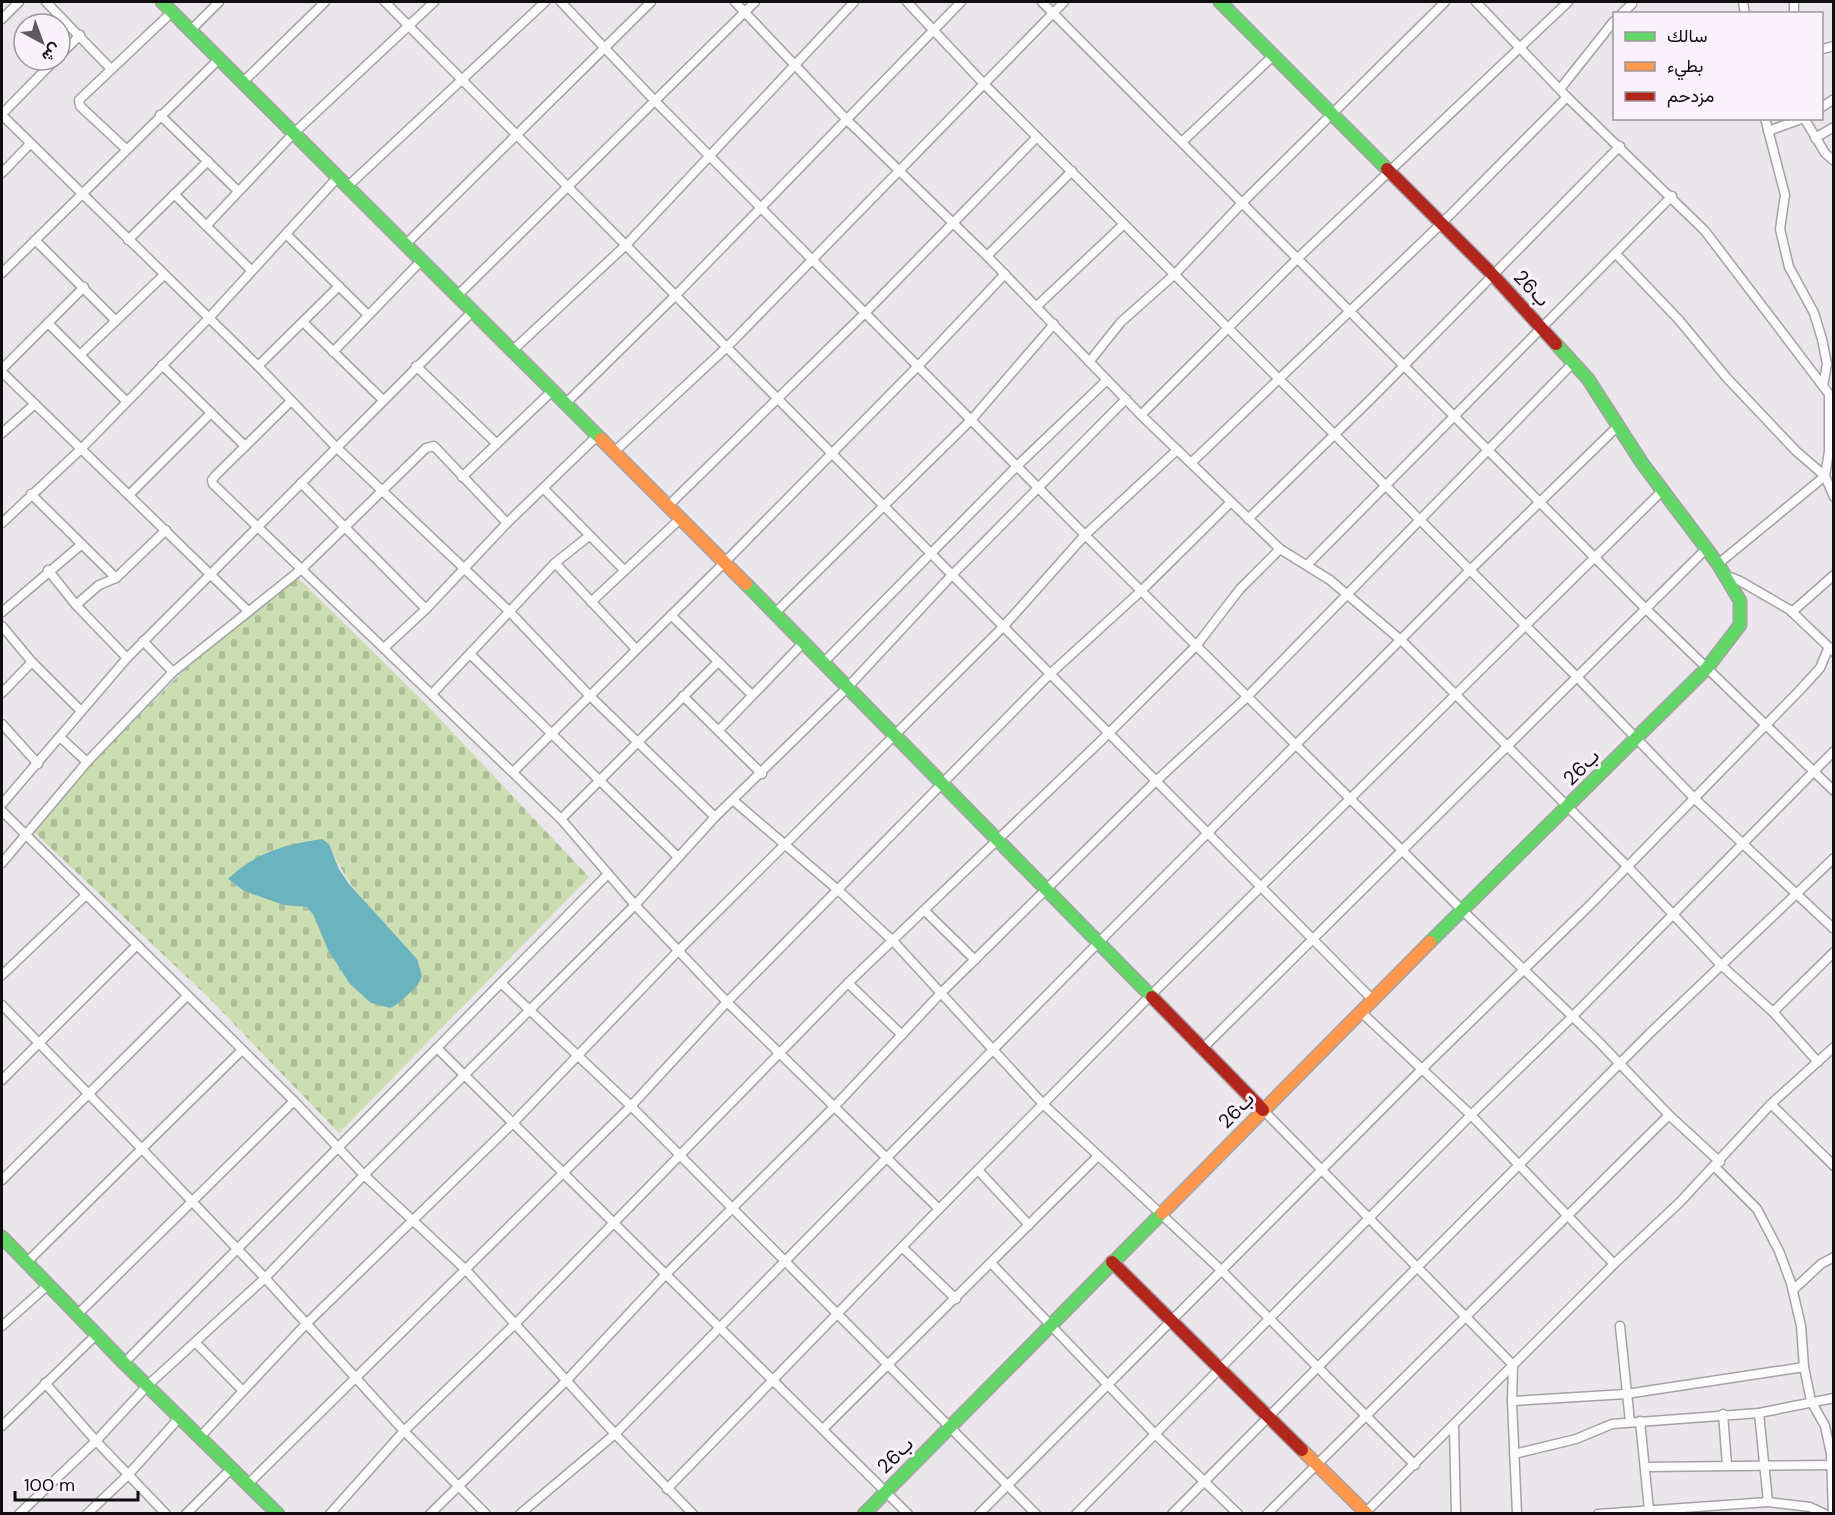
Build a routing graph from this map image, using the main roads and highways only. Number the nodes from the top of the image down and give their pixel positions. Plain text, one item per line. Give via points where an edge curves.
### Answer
1 (162, 2) edge
2 (1220, 2) edge
3 (1263, 1110) junction
4 (2, 1239) edge
5 (1112, 1262) junction
6 (1366, 1513) edge
7 (278, 1514) edge
8 (864, 1514) edge

1 - 3 main road via 824,662
2 - 3 main road, 26ب via 1575,362 1662,491 1727,576 1740,601 1742,615 1735,634 1707,668
3 - 5 main road, 26ب
4 - 7 main road
5 - 6 main road
5 - 8 main road, 26ب

